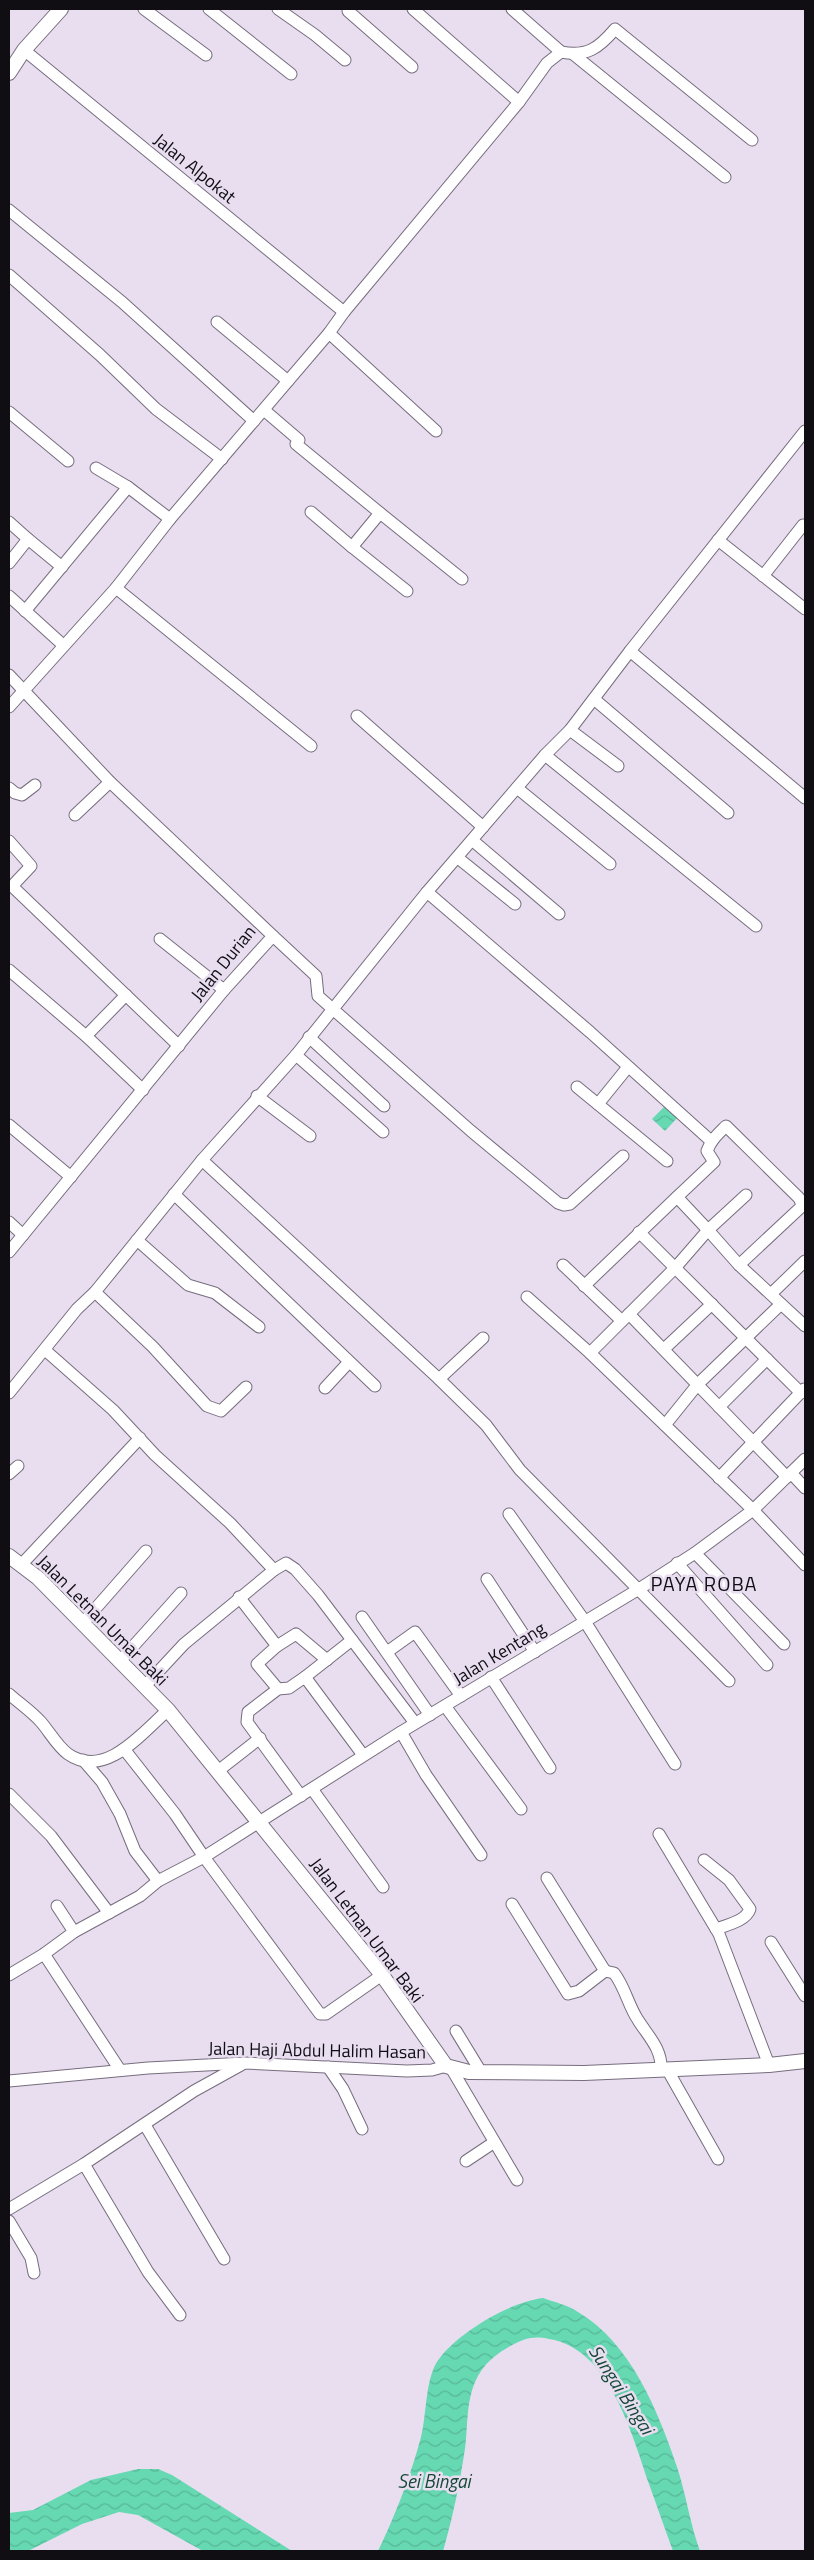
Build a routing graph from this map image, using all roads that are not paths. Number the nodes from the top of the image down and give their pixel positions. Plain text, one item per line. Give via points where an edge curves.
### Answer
1 (61, 9) edge
2 (144, 9) edge
3 (209, 9) edge
4 (278, 9) edge
5 (346, 9) edge
6 (413, 9) edge
7 (512, 9) edge
8 (24, 50) junction
9 (561, 52) junction
10 (573, 54) junction
11 (206, 55) dead end
12 (345, 60) dead end
13 (412, 67) dead end
14 (9, 73) edge
15 (291, 74) dead end
16 (519, 102) junction
17 (752, 140) dead end
18 (724, 177) dead end
19 (9, 210) edge
20 (9, 275) edge
21 (344, 312) junction
22 (217, 322) dead end
23 (329, 334) junction
24 (288, 382) junction
25 (264, 410) junction
26 (9, 412) edge
27 (254, 421) junction
28 (436, 431) dead end
29 (805, 431) edge
30 (222, 459) junction
31 (68, 461) dead end
32 (96, 468) dead end
33 (128, 487) junction
34 (311, 512) dead end
35 (380, 513) junction
36 (170, 519) junction
37 (9, 522) edge
38 (803, 525) dead end
39 (28, 540) junction
40 (718, 540) junction
41 (352, 547) junction
42 (9, 562) edge
43 (62, 567) junction
44 (763, 576) junction
45 (462, 579) dead end
46 (116, 588) junction
47 (407, 591) dead end
48 (9, 596) edge
49 (803, 604) edge
50 (25, 611) junction
51 (63, 645) junction
52 (630, 651) junction
53 (9, 676) edge
54 (24, 689) junction
55 (594, 699) junction
56 (9, 707) edge
57 (357, 716) dead end
58 (570, 730) junction
59 (311, 746) dead end
60 (545, 754) junction
61 (618, 766) dead end
62 (110, 782) junction
63 (35, 785) dead end
64 (9, 788) edge
65 (517, 788) junction
66 (805, 798) edge
67 (728, 814) dead end
68 (75, 815) dead end
69 (483, 827) junction
70 (472, 840) junction
71 (9, 841) edge
72 (458, 858) junction
73 (610, 864) dead end
74 (426, 892) junction
75 (514, 904) dead end
76 (559, 914) dead end
77 (756, 926) dead end
78 (273, 936) junction
79 (160, 939) dead end
80 (9, 970) edge
81 (224, 990) junction
82 (126, 995) junction
83 (333, 1009) junction
84 (86, 1036) junction
85 (309, 1037) junction
86 (179, 1046) junction
87 (296, 1055) junction
88 (628, 1067) junction
89 (577, 1087) dead end
90 (143, 1090) junction
91 (257, 1096) junction
92 (598, 1104) junction
93 (384, 1106) dead end
94 (9, 1125) edge
95 (383, 1132) dead end
96 (310, 1136) dead end
97 (711, 1141) junction
98 (623, 1156) dead end
99 (202, 1160) junction
100 (666, 1161) dead end
101 (72, 1177) junction
102 (174, 1194) junction
103 (746, 1195) dead end
104 (677, 1197) junction
105 (9, 1222) edge
106 (708, 1230) junction
107 (640, 1232) junction
108 (24, 1235) junction
109 (137, 1240) junction
110 (9, 1252) edge
111 (805, 1261) edge
112 (739, 1265) junction
113 (564, 1266) dead end
114 (675, 1268) junction
115 (584, 1286) junction
116 (95, 1292) junction
117 (771, 1294) junction
118 (527, 1297) dead end
119 (712, 1304) junction
120 (781, 1304) junction
121 (626, 1318) junction
122 (805, 1326) edge
123 (259, 1328) dead end
124 (483, 1338) dead end
125 (746, 1338) junction
126 (664, 1349) junction
127 (45, 1350) junction
128 (590, 1353) junction
129 (767, 1359) junction
130 (349, 1362) junction
131 (439, 1379) junction
132 (698, 1384) junction
133 (375, 1386) dead end
134 (246, 1387) dead end
135 (325, 1388) dead end
136 (803, 1391) edge
137 (9, 1393) edge
138 (719, 1407) junction
139 (665, 1425) junction
140 (140, 1438) junction
141 (752, 1442) junction
142 (805, 1459) edge
143 (18, 1466) dead end
144 (9, 1474) edge
145 (789, 1475) junction
146 (719, 1478) junction
147 (805, 1488) edge
148 (753, 1510) junction
149 (509, 1514) dead end
150 (146, 1551) dead end
151 (695, 1553) junction
152 (9, 1556) edge
153 (677, 1563) junction
154 (21, 1565) junction
155 (805, 1565) edge
156 (274, 1570) junction
157 (488, 1579) dead end
158 (639, 1589) junction
159 (181, 1593) dead end
160 (238, 1597) junction
161 (362, 1616) dead end
162 (584, 1620) junction
163 (82, 1624) junction
164 (352, 1640) junction
165 (784, 1644) dead end
166 (277, 1646) junction
167 (387, 1652) junction
168 (535, 1652) junction
169 (327, 1660) junction
170 (120, 1661) junction
171 (767, 1665) dead end
172 (305, 1677) junction
173 (491, 1677) junction
174 (729, 1681) dead end
175 (144, 1687) junction
176 (278, 1689) junction
177 (9, 1694) edge
178 (461, 1696) junction
179 (445, 1706) junction
180 (168, 1710) junction
181 (430, 1714) junction
182 (415, 1723) junction
183 (401, 1732) junction
184 (260, 1738) junction
185 (124, 1749) junction
186 (363, 1755) junction
187 (83, 1760) junction
188 (676, 1764) dead end
189 (550, 1768) dead end
190 (218, 1771) junction
191 (312, 1789) junction
192 (9, 1794) edge
193 (302, 1796) junction
194 (521, 1809) dead end
195 (260, 1823) junction
196 (659, 1834) dead end
197 (481, 1855) dead end
198 (204, 1857) junction
199 (704, 1860) dead end
200 (547, 1878) dead end
201 (158, 1881) junction
202 (383, 1887) dead end
203 (512, 1904) dead end
204 (57, 1906) dead end
205 (109, 1913) junction
206 (716, 1929) junction
207 (74, 1932) junction
208 (771, 1942) dead end
209 (44, 1954) junction
210 (605, 1971) junction
211 (9, 1975) edge
212 (382, 1975) junction
213 (805, 1996) edge
214 (456, 2031) dead end
215 (805, 2061) edge
216 (245, 2063) junction
217 (770, 2065) junction
218 (328, 2067) junction
219 (448, 2067) junction
220 (664, 2069) junction
221 (120, 2070) junction
222 (481, 2072) junction
223 (9, 2081) edge
224 (145, 2125) junction
225 (362, 2129) dead end
226 (493, 2143) junction
227 (718, 2159) dead end
228 (466, 2162) dead end
229 (84, 2164) junction
230 (517, 2180) dead end
231 (9, 2208) edge
232 (9, 2220) edge
233 (224, 2260) dead end
234 (34, 2273) dead end
235 (180, 2315) dead end

1 - 8 street
2 - 11 street
3 - 15 street
4 - 12 street
5 - 13 street
6 - 16 street
7 - 9 street
8 - 14 street
8 - 21 street, Jalan Alpokat
9 - 10 street
9 - 16 street via 547,63
10 - 17 street via 590,53 602,45 615,29
10 - 18 street
16 - 21 street
19 - 27 street via 122,302
20 - 30 street via 156,409
21 - 23 street
22 - 24 street
23 - 24 street
23 - 28 street
24 - 25 street
25 - 27 street
25 - 35 street via 299,440 296,444
26 - 31 street
27 - 30 street
29 - 40 street
30 - 36 street
32 - 33 street
33 - 36 street
33 - 43 street
34 - 41 street
35 - 41 street
35 - 45 street
36 - 46 street
37 - 39 street
38 - 44 street
39 - 42 street
39 - 43 street
40 - 44 street
40 - 52 street
41 - 47 street
43 - 50 street
44 - 49 street
46 - 51 street
46 - 59 street
48 - 50 street
50 - 51 street
51 - 54 street
52 - 55 street
52 - 66 street
53 - 54 street, Jalan Durian
54 - 56 street
54 - 62 street, Jalan Durian
55 - 58 street
55 - 67 street
57 - 69 street
58 - 60 street
58 - 61 street
60 - 65 street
60 - 77 street
62 - 68 street
62 - 78 street, Jalan Durian
63 - 64 street via 22,795
65 - 69 street
65 - 73 street
69 - 70 street
70 - 72 street
70 - 76 street
71 - 82 street via 31,866 13,885 14,888
72 - 74 street
72 - 75 street
74 - 83 street
74 - 88 street
78 - 81 street, Jalan Durian
78 - 83 street via 314,974 316,994
79 - 81 street
80 - 84 street
81 - 86 street, Jalan Durian
82 - 84 street
82 - 86 street
83 - 85 street
83 - 98 street via 471,1131 561,1204 574,1201
84 - 90 street
85 - 87 street
85 - 93 street
86 - 90 street, Jalan Durian
87 - 91 street
87 - 95 street
88 - 92 street
88 - 97 street
89 - 92 street
90 - 101 street, Jalan Durian
91 - 96 street
91 - 99 street
92 - 100 street
94 - 101 street
97 - 104 street via 708,1151 714,1162
97 - 112 street via 726,1126 802,1204
99 - 102 street
99 - 131 street
101 - 108 street, Jalan Durian
102 - 109 street
102 - 130 street
103 - 106 street
104 - 106 street
104 - 107 street
105 - 108 street
106 - 112 street
106 - 114 street
107 - 114 street
107 - 115 street
108 - 110 street, Jalan Durian
109 - 116 street
109 - 123 street via 188,1285 215,1293
111 - 117 street
112 - 117 street
113 - 115 street
114 - 119 street
114 - 121 street
115 - 121 street
116 - 127 street via 77,1309
116 - 134 street via 153,1347 207,1406 220,1411
117 - 120 street
118 - 128 street
119 - 125 street
119 - 126 street
120 - 122 street
120 - 125 street
121 - 126 street
121 - 128 street
124 - 131 street
125 - 129 street
125 - 132 street
126 - 132 street
127 - 137 street
127 - 140 street
128 - 139 street
129 - 136 street
129 - 138 street
130 - 133 street
130 - 135 street
131 - 158 street via 486,1425 520,1470
132 - 138 street
132 - 139 street
136 - 141 street
138 - 141 street
139 - 146 street
140 - 154 street
140 - 156 street via 230,1522
141 - 145 street
141 - 146 street
142 - 145 street, Jalan Kentang
143 - 144 street
145 - 147 street
145 - 148 street, Jalan Kentang
146 - 148 street
148 - 151 street, Jalan Kentang
148 - 155 street
149 - 162 street
150 - 163 street
151 - 153 street, Jalan Kentang
151 - 165 street
152 - 154 street, Jalan Letnan Umar Baki
153 - 158 street, Jalan Kentang
153 - 171 street
154 - 163 street, Jalan Letnan Umar Baki
156 - 160 street
156 - 164 street via 286,1564 295,1569
157 - 168 street
158 - 162 street, Jalan Kentang
158 - 174 street
159 - 170 street
160 - 166 street
160 - 175 street via 184,1644
161 - 167 street
162 - 168 street, Jalan Kentang
162 - 188 street
163 - 170 street, Jalan Letnan Umar Baki
164 - 169 street
164 - 182 street
166 - 169 street via 296,1634
166 - 176 street via 257,1664
167 - 178 street via 415,1632
167 - 181 street
168 - 173 street, Jalan Kentang
169 - 172 street
170 - 175 street, Jalan Letnan Umar Baki
172 - 176 street via 289,1688
172 - 186 street
173 - 178 street, Jalan Kentang
173 - 189 street
175 - 180 street, Jalan Letnan Umar Baki
176 - 184 street via 248,1712 247,1722
177 - 187 street via 40,1721 66,1753
178 - 179 street, Jalan Kentang
179 - 181 street, Jalan Kentang
179 - 194 street
180 - 185 street
180 - 190 street, Jalan Letnan Umar Baki
181 - 182 street, Jalan Kentang
182 - 183 street, Jalan Kentang
183 - 186 street, Jalan Kentang
183 - 197 street
184 - 190 street
184 - 193 street
185 - 187 street via 97,1762
185 - 198 street via 171,1808
186 - 191 street, Jalan Kentang
187 - 201 street via 102,1782 135,1850
190 - 195 street, Jalan Letnan Umar Baki
191 - 193 street, Jalan Kentang
191 - 202 street
192 - 205 street via 51,1836
193 - 195 street, Jalan Kentang
195 - 198 street, Jalan Kentang
195 - 212 street, Jalan Letnan Umar Baki
196 - 206 street
198 - 201 street, Jalan Kentang
198 - 212 street via 320,2014 326,2014
199 - 206 street via 729,1880 750,1909 740,1920
200 - 210 street
201 - 205 street, Jalan Kentang via 140,1896
203 - 210 street via 568,1994 578,1991
204 - 207 street
205 - 207 street, Jalan Kentang
206 - 217 street
207 - 209 street, Jalan Kentang
208 - 213 street
209 - 211 street, Jalan Kentang
209 - 221 street
210 - 220 street via 616,1977 638,2020 648,2031
212 - 219 street, Jalan Letnan Umar Baki
214 - 222 street
215 - 217 street
216 - 218 street, Jalan Haji Abdul Halim Hasan
216 - 221 street, Jalan Haji Abdul Halim Hasan
216 - 224 street
217 - 220 street
218 - 219 street, Jalan Haji Abdul Halim Hasan via 407,2071
218 - 225 street via 343,2089
219 - 222 street
219 - 226 street
220 - 222 street via 584,2073
220 - 227 street
221 - 223 street, Jalan Haji Abdul Halim Hasan
224 - 229 street
224 - 233 street
226 - 228 street
226 - 230 street
229 - 231 street
229 - 235 street via 148,2272
232 - 234 street via 31,2258

